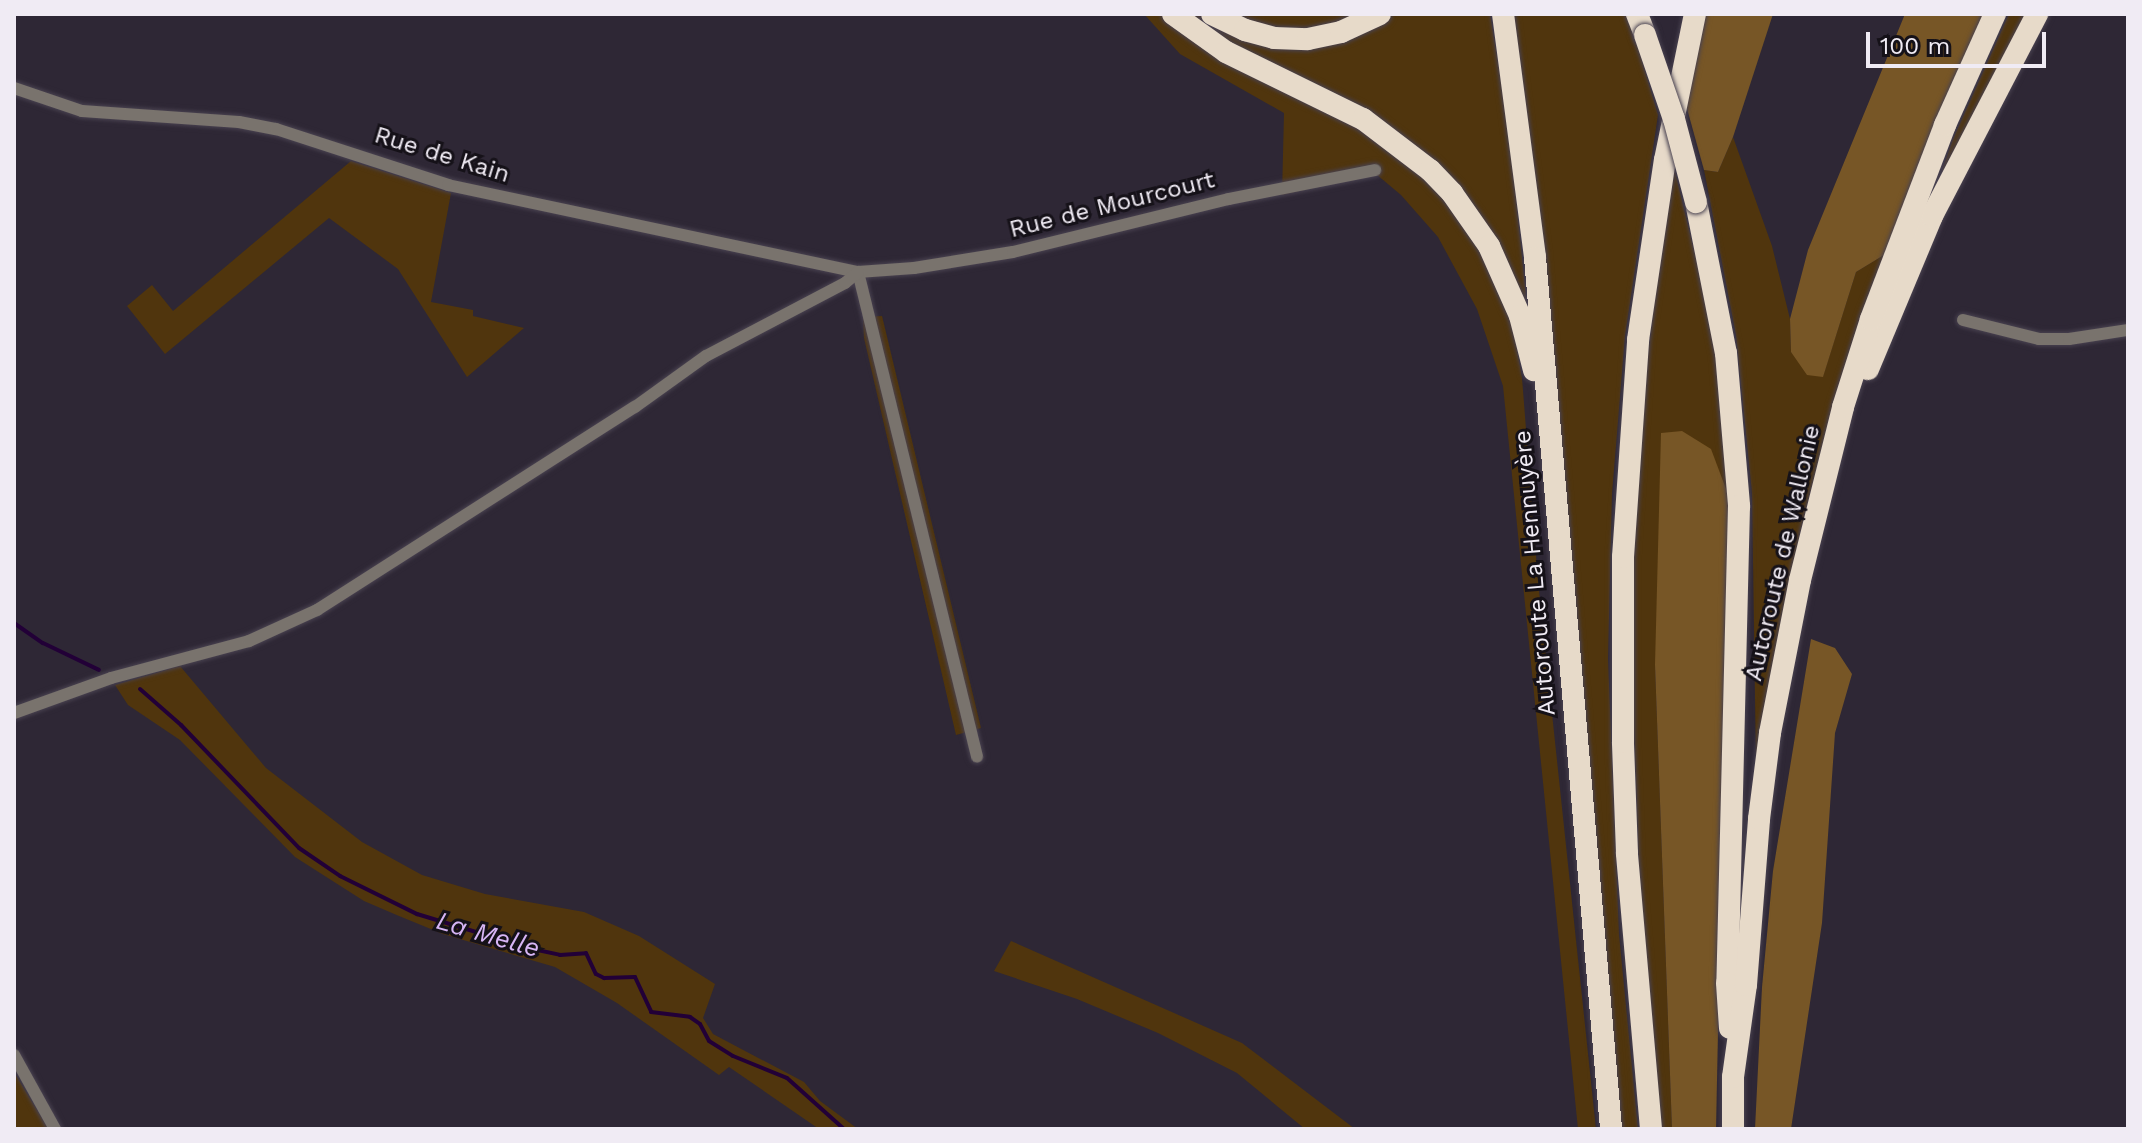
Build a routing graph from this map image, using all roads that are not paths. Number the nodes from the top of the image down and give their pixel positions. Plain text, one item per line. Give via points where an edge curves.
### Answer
1 (1173, 14) edge
2 (1212, 14) edge
3 (1380, 14) edge
4 (1503, 14) edge
5 (1695, 14) edge
6 (1995, 14) edge
7 (2037, 14) edge
8 (1641, 24) edge
9 (14, 88) edge
10 (1375, 170) dead end
11 (858, 272) junction
12 (1963, 320) dead end
13 (2128, 330) edge
14 (1547, 404) junction
15 (1843, 407) junction
16 (14, 713) edge
17 (977, 757) dead end
18 (14, 1055) edge
19 (1733, 1077) junction
20 (55, 1129) edge
21 (1611, 1129) edge
22 (1651, 1129) edge
23 (1733, 1129) edge

1 - 14 highway via 1226,52 1336,103 1387,134 1452,193 1505,279
2 - 3 highway via 1274,38 1308,39 1341,32
4 - 14 highway, Autoroute La Hennuyère via 1520,120
5 - 22 highway via 1665,160 1638,340 1623,557 1627,853
6 - 15 highway, Autoroute de Wallonie via 1910,212
7 - 15 highway via 1963,151 1871,364
8 - 19 highway, bridge via 1696,202 1726,353 1739,506 1727,983
9 - 11 street, Rue de Kain via 82,111 276,129 448,185
10 - 11 street, Rue de Mourcourt via 1013,252
11 - 16 street via 706,356 317,610 249,641 111,678
11 - 17 street
12 - 13 street via 2039,339
14 - 21 highway, Autoroute La Hennuyère
15 - 19 highway, Autoroute de Wallonie via 1800,580 1770,733
18 - 20 street
19 - 23 highway, Autoroute de Wallonie

